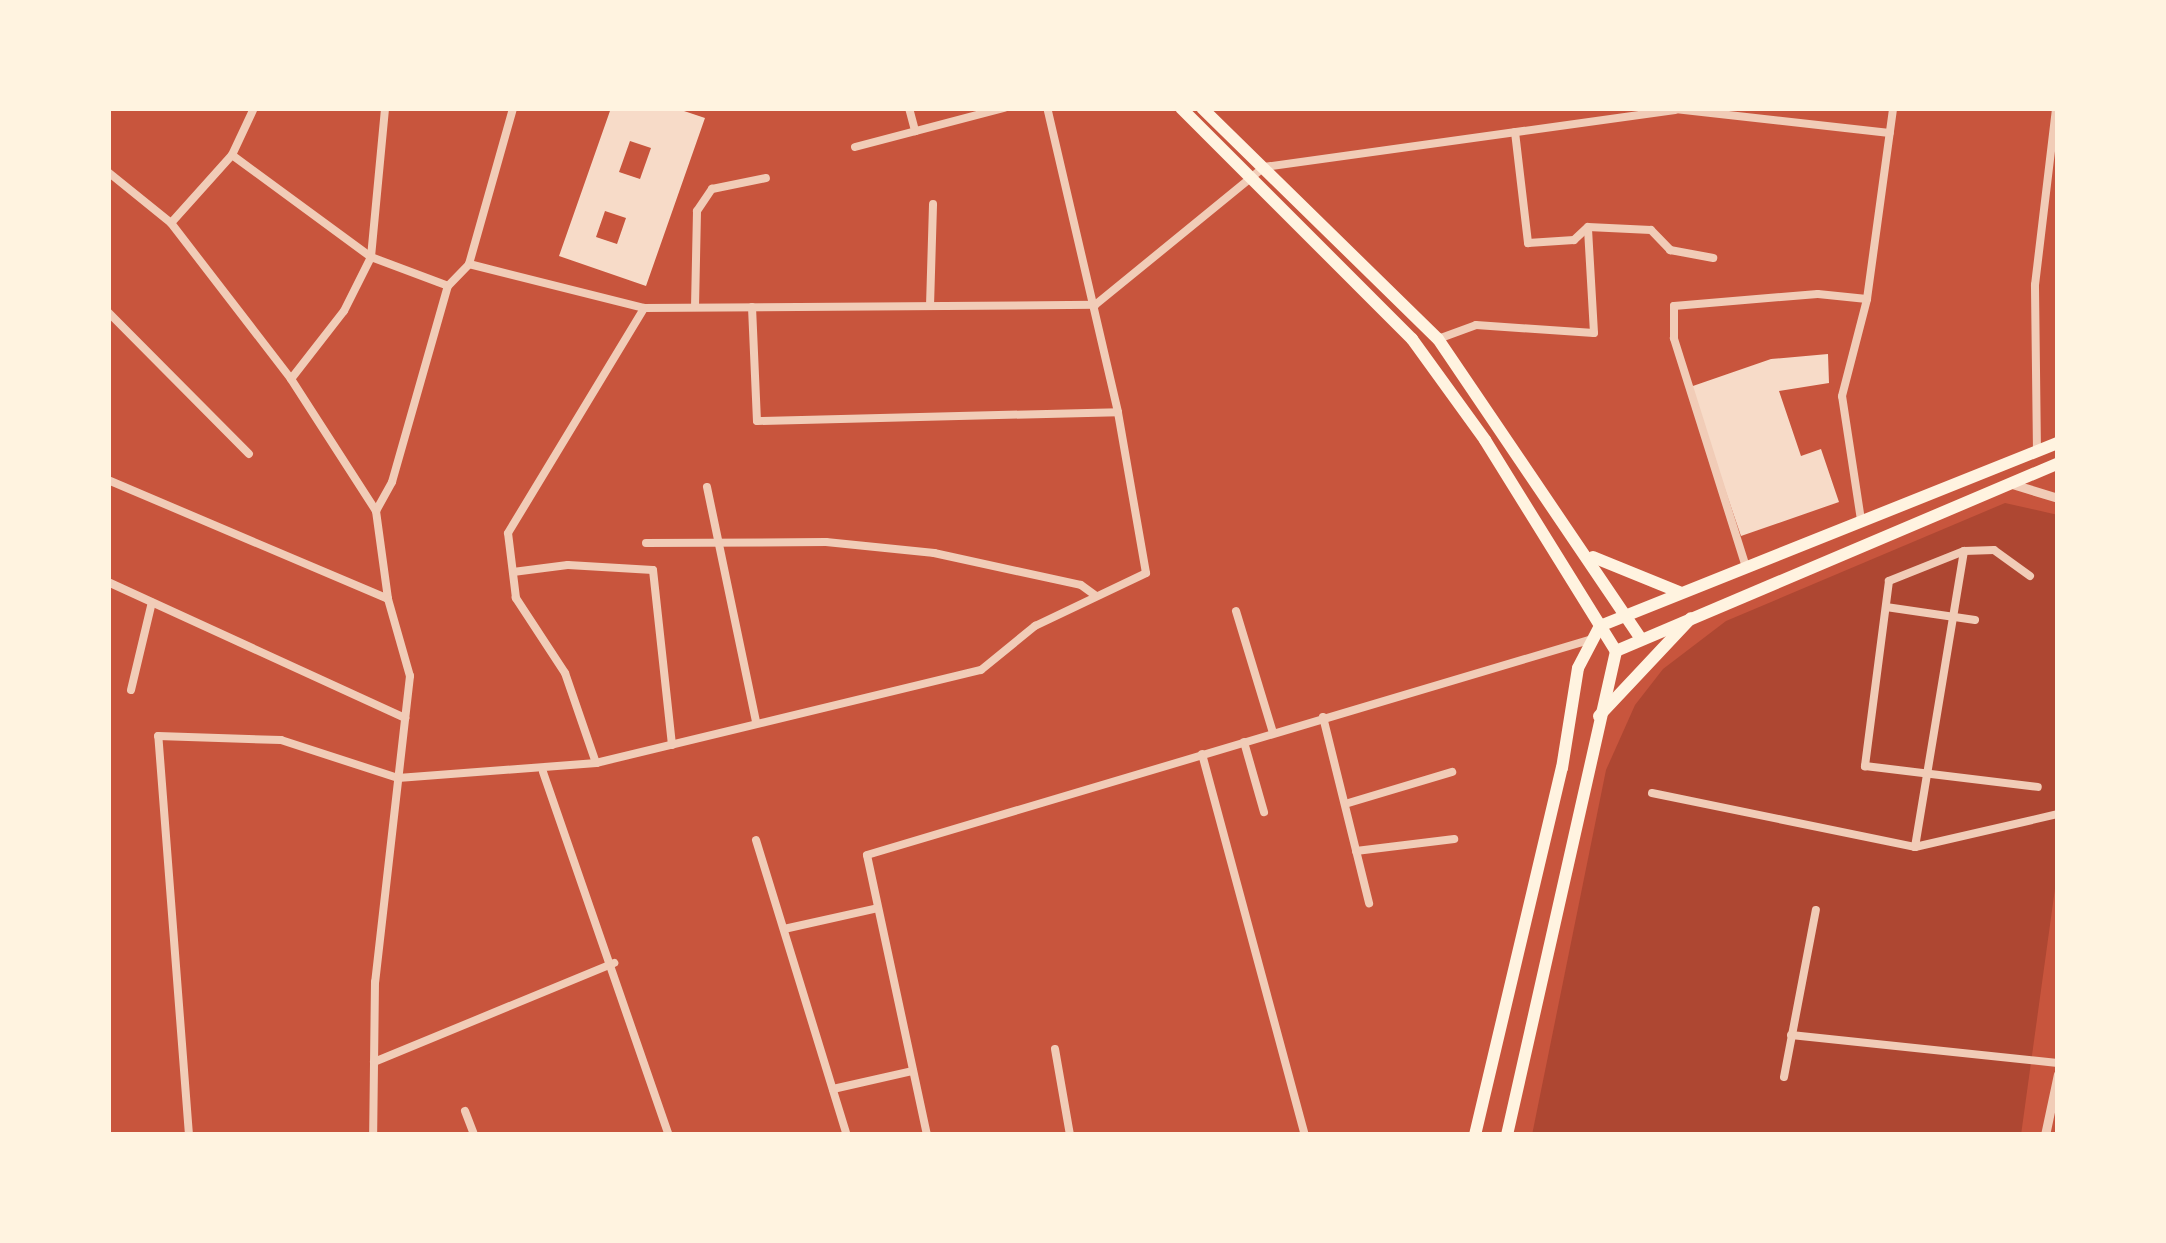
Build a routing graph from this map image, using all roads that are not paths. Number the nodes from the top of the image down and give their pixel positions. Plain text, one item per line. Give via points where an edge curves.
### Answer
1 (385, 108) edge
2 (513, 108) edge
3 (909, 108) edge
4 (1004, 108) edge
5 (1047, 108) edge
6 (1181, 108) edge
7 (1202, 108) edge
8 (1893, 108) edge
9 (2056, 108) edge
10 (1675, 109) edge
11 (250, 110) edge
12 (916, 131) junction
13 (1514, 132) junction
14 (1890, 133) junction
15 (855, 147) dead end
16 (232, 155) junction
17 (108, 172) edge
18 (1259, 172) junction
19 (766, 178) dead end
20 (933, 204) dead end
21 (171, 223) junction
22 (1588, 227) junction
23 (371, 257) junction
24 (1713, 258) dead end
25 (469, 264) junction
26 (448, 286) junction
27 (1867, 299) junction
28 (1095, 305) junction
29 (930, 306) junction
30 (695, 307) junction
31 (752, 307) junction
32 (644, 308) junction
33 (108, 312) edge
34 (1438, 339) junction
35 (291, 379) junction
36 (1118, 412) junction
37 (2058, 443) edge
38 (2037, 452) junction
39 (250, 454) dead end
40 (2058, 464) edge
41 (108, 480) edge
42 (2012, 484) junction
43 (706, 487) dead end
44 (2058, 498) edge
45 (376, 511) junction
46 (1862, 523) junction
47 (646, 543) dead end
48 (715, 545) junction
49 (1964, 551) junction
50 (1586, 553) junction
51 (1746, 568) junction
52 (513, 572) junction
53 (2030, 575) dead end
54 (108, 582) edge
55 (1681, 593) junction
56 (1095, 595) junction
57 (388, 599) junction
58 (152, 602) junction
59 (1886, 607) junction
60 (1236, 611) dead end
61 (1625, 612) junction
62 (1696, 613) junction
63 (1953, 618) junction
64 (1975, 620) dead end
65 (1600, 626) junction
66 (1639, 636) junction
67 (1589, 640) junction
68 (1616, 651) junction
69 (131, 690) dead end
70 (1600, 716) junction
71 (1323, 717) junction
72 (405, 718) junction
73 (757, 722) junction
74 (1274, 734) junction
75 (1244, 742) junction
76 (672, 745) junction
77 (1202, 754) junction
78 (596, 763) junction
79 (543, 772) junction
80 (1452, 772) dead end
81 (1927, 774) junction
82 (398, 778) junction
83 (2038, 787) dead end
84 (1652, 794) dead end
85 (1345, 804) junction
86 (1264, 812) dead end
87 (2058, 814) edge
88 (1454, 839) dead end
89 (756, 840) dead end
90 (1915, 847) junction
91 (1356, 851) junction
92 (1369, 903) dead end
93 (878, 908) junction
94 (1816, 910) dead end
95 (784, 929) junction
96 (614, 963) junction
97 (1791, 1035) junction
98 (1055, 1049) dead end
99 (374, 1062) junction
100 (2058, 1064) edge
101 (913, 1071) junction
102 (2058, 1074) edge
103 (1784, 1077) dead end
104 (833, 1089) junction
105 (465, 1112) dead end
106 (190, 1135) edge
107 (373, 1135) edge
108 (474, 1135) edge
109 (669, 1135) edge
110 (847, 1135) edge
111 (927, 1135) edge
112 (1070, 1135) edge
113 (1305, 1135) edge
114 (1474, 1135) edge
115 (1507, 1135) edge
116 (2045, 1135) edge

1 - 23 street
2 - 25 street
3 - 12 street
4 - 12 street
5 - 28 street
6 - 18 main road
7 - 18 main road
8 - 14 street
9 - 38 street via 2035,285
10 - 13 street
10 - 14 street
11 - 16 street
12 - 15 street
13 - 18 street
13 - 22 street via 1528,244 1574,239
14 - 27 street
16 - 21 street
16 - 23 street
17 - 21 street
18 - 28 street
18 - 34 main road
18 - 65 main road via 1446,381
19 - 30 street via 712,189 697,211
20 - 29 street
21 - 35 street
22 - 24 street via 1651,230 1670,250
22 - 34 street via 1594,333 1476,326
23 - 26 street
23 - 35 street via 344,311
25 - 26 street
25 - 32 street
26 - 45 street via 392,482
27 - 46 street via 1842,396
27 - 51 street via 1818,294 1674,306 1674,338
28 - 29 street
28 - 36 street
29 - 31 street
30 - 31 street
30 - 32 street
31 - 36 street via 757,421
32 - 52 street via 508,533
33 - 39 street
34 - 50 main road
35 - 45 street
36 - 56 street via 1146,573
37 - 38 main road
38 - 46 main road
40 - 42 main road
41 - 57 street
42 - 44 street
42 - 62 main road
43 - 48 street
45 - 57 street
46 - 51 main road
47 - 48 street
48 - 56 street via 826,542 934,553 1081,585
48 - 73 street
49 - 53 street via 1994,550
49 - 59 street via 1889,581
49 - 63 street
50 - 55 main road
50 - 61 main road
51 - 55 main road
52 - 76 street via 568,565 653,571
52 - 78 street via 516,598 565,673
54 - 58 street
55 - 61 main road
56 - 73 street via 1035,626 981,670
57 - 72 street via 410,676
58 - 69 street
58 - 72 street
59 - 63 street
59 - 81 street via 1865,766
60 - 74 street
61 - 65 main road
61 - 66 main road
62 - 66 main road
62 - 70 main road
63 - 64 street
63 - 81 street
65 - 67 main road
65 - 68 main road
66 - 68 main road
67 - 71 street
67 - 114 main road
68 - 70 main road
70 - 115 main road
71 - 74 street
71 - 85 street
72 - 82 street
73 - 76 street
74 - 75 street
75 - 77 street
75 - 86 street
76 - 78 street
77 - 93 street via 867,855
77 - 113 street
78 - 79 street
79 - 82 street
79 - 96 street
80 - 85 street
81 - 83 street
81 - 90 street
82 - 99 street
82 - 106 street via 280,740 158,736
84 - 90 street
85 - 91 street
87 - 90 street
88 - 91 street
89 - 95 street
91 - 92 street
93 - 95 street
93 - 101 street
94 - 97 street
95 - 104 street
96 - 99 street
96 - 109 street
97 - 100 street
97 - 103 street
98 - 112 street
99 - 107 street
101 - 104 street
101 - 111 street
102 - 116 street
104 - 110 street
105 - 108 street

